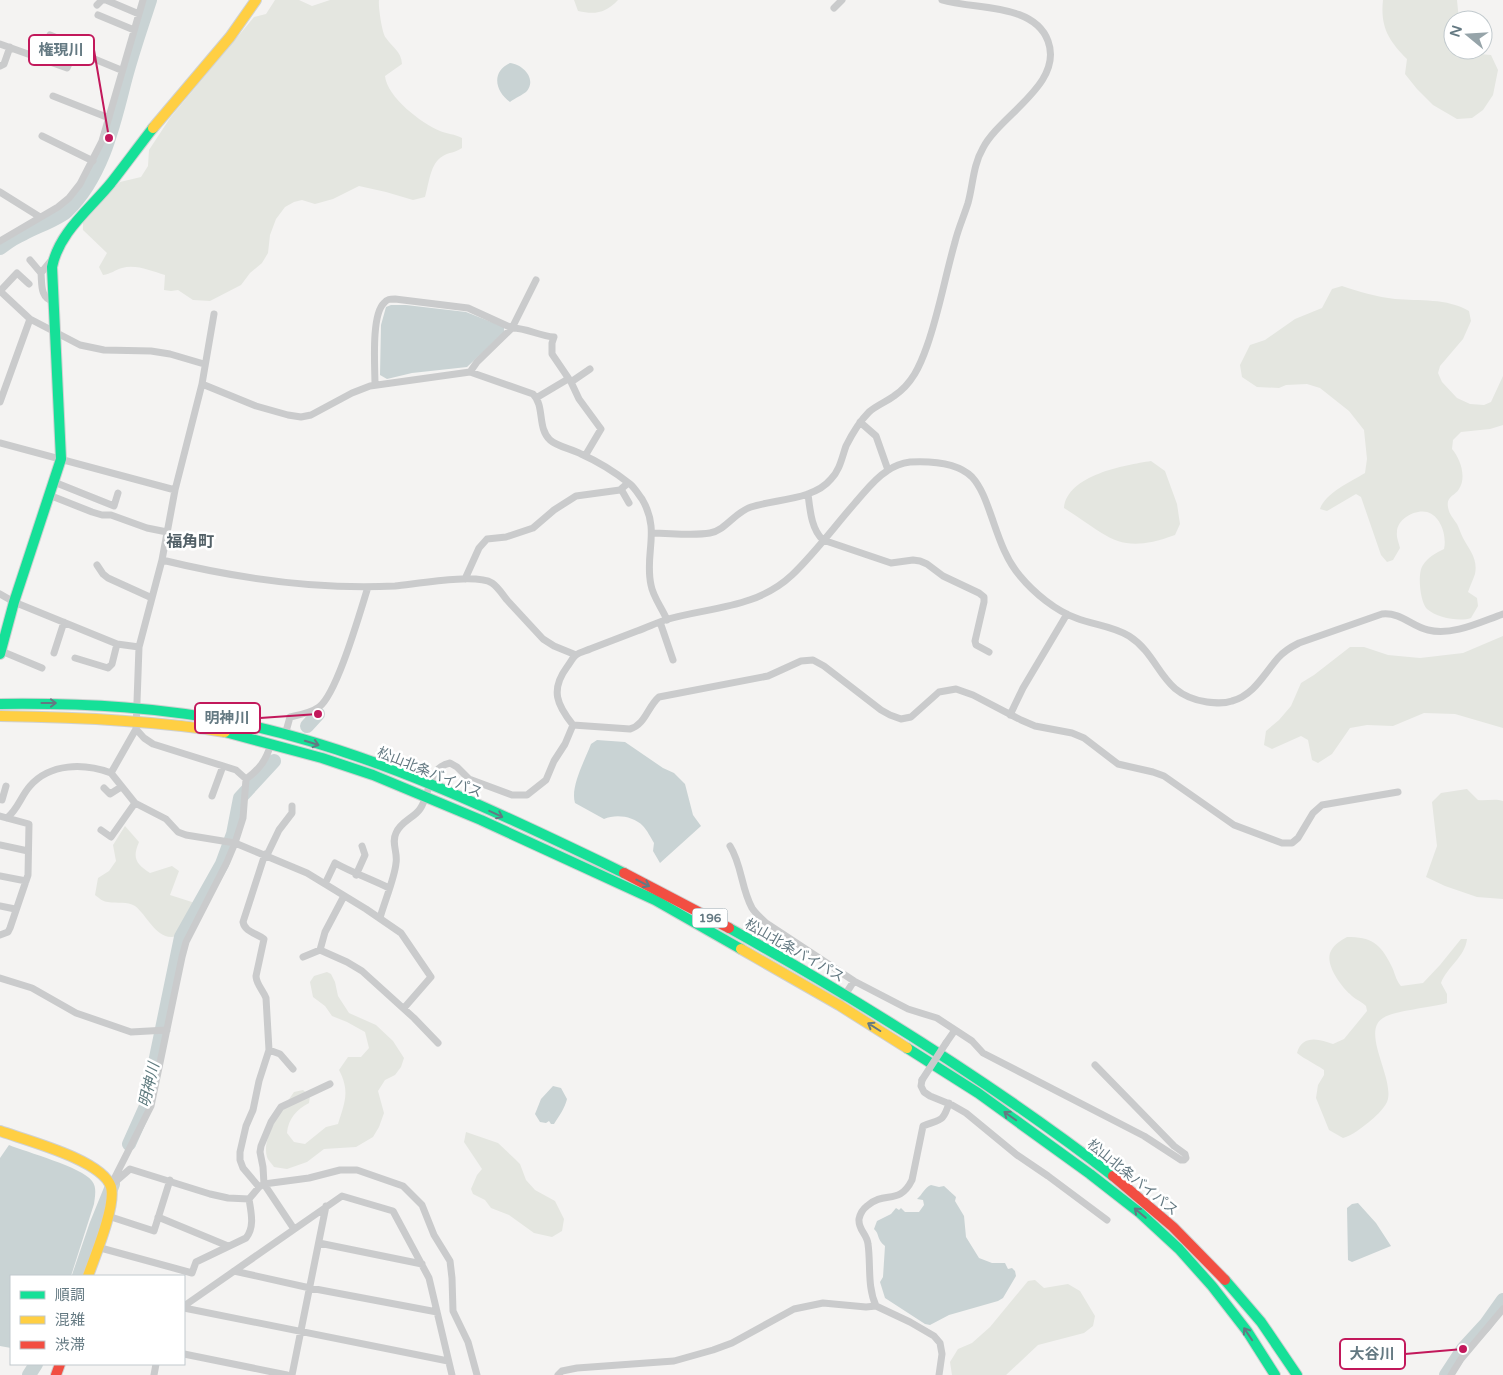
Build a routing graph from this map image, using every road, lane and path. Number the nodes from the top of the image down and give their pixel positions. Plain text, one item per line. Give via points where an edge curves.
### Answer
1 (143, 0) edge
2 (256, 0) edge
3 (842, 0) edge
4 (942, 0) edge
5 (98, 5) dead end
6 (834, 8) dead end
7 (139, 14) junction
8 (98, 15) dead end
9 (134, 30) junction
10 (50, 34) dead end
11 (0, 44) edge
12 (10, 47) junction
13 (75, 51) junction
14 (0, 66) edge
15 (121, 70) junction
16 (54, 96) dead end
17 (109, 118) junction
18 (42, 136) dead end
19 (93, 161) junction
20 (0, 192) edge
21 (40, 217) junction
22 (0, 240) edge
23 (54, 257) junction
24 (30, 260) dead end
25 (41, 273) junction
26 (536, 280) dead end
27 (29, 284) dead end
28 (0, 291) edge
29 (53, 301) junction
30 (214, 314) dead end
31 (30, 319) junction
32 (512, 328) junction
33 (54, 332) junction
34 (204, 364) junction
35 (590, 369) dead end
36 (470, 372) junction
37 (569, 380) junction
38 (202, 384) junction
39 (375, 386) junction
40 (536, 398) junction
41 (0, 402) edge
42 (860, 422) junction
43 (0, 443) edge
44 (585, 456) junction
45 (61, 458) junction
46 (888, 470) junction
47 (54, 482) junction
48 (628, 483) junction
49 (621, 489) junction
50 (175, 490) junction
51 (118, 493) dead end
52 (808, 494) junction
53 (49, 495) junction
54 (629, 503) dead end
55 (167, 532) junction
56 (652, 533) junction
57 (823, 540) junction
58 (162, 560) junction
59 (97, 565) dead end
60 (465, 579) junction
61 (368, 587) junction
62 (0, 594) edge
63 (152, 598) junction
64 (14, 602) junction
65 (1067, 614) junction
66 (1503, 614) edge
67 (663, 621) junction
68 (64, 622) junction
69 (116, 644) junction
70 (139, 647) junction
71 (989, 652) dead end
72 (0, 653) edge
73 (54, 653) dead end
74 (576, 655) junction
75 (75, 658) dead end
76 (673, 660) dead end
77 (42, 668) dead end
78 (0, 704) edge
79 (136, 707) junction
80 (1010, 714) junction
81 (0, 716) edge
82 (136, 725) junction
83 (573, 726) junction
84 (285, 735) junction
85 (271, 744) junction
86 (223, 766) junction
87 (111, 773) junction
88 (246, 779) junction
89 (430, 784) junction
90 (121, 787) junction
91 (104, 788) dead end
92 (3, 790) edge
93 (1398, 792) dead end
94 (212, 796) dead end
95 (425, 797) junction
96 (2, 800) dead end
97 (135, 803) junction
98 (292, 806) dead end
99 (4, 817) edge
100 (101, 830) dead end
101 (235, 842) junction
102 (0, 845) edge
103 (362, 846) dead end
104 (730, 846) dead end
105 (28, 851) junction
106 (266, 855) junction
107 (356, 874) junction
108 (0, 876) edge
109 (26, 881) junction
110 (325, 884) junction
111 (389, 888) junction
112 (344, 896) junction
113 (0, 906) edge
114 (15, 909) junction
115 (380, 918) junction
116 (0, 935) edge
117 (320, 950) junction
118 (303, 956) dead end
119 (0, 978) edge
120 (854, 981) junction
121 (845, 994) junction
122 (839, 1005) junction
123 (404, 1008) junction
124 (167, 1030) junction
125 (955, 1030) junction
126 (438, 1043) dead end
127 (269, 1050) junction
128 (1094, 1065) dead end
129 (293, 1069) dead end
130 (330, 1084) dead end
131 (949, 1103) junction
132 (0, 1131) edge
133 (170, 1180) junction
134 (111, 1185) junction
135 (261, 1186) junction
136 (249, 1199) junction
137 (326, 1206) junction
138 (108, 1216) junction
139 (158, 1217) junction
140 (1106, 1220) dead end
141 (294, 1229) junction
142 (320, 1243) junction
143 (228, 1246) junction
144 (98, 1247) junction
145 (422, 1264) junction
146 (234, 1271) junction
147 (88, 1275) edge
148 (310, 1288) junction
149 (185, 1306) edge
150 (876, 1306) junction
151 (185, 1307) edge
152 (1503, 1310) edge
153 (437, 1312) junction
154 (302, 1332) junction
155 (185, 1354) edge
156 (448, 1361) junction
157 (287, 1375) edge
158 (292, 1375) edge
159 (452, 1375) edge
160 (477, 1375) edge
161 (558, 1375) edge
162 (939, 1375) edge
163 (1274, 1375) edge
164 (1296, 1375) edge
165 (1451, 1375) edge

1 - 7 street
2 - 23 main road via 230,37 65,234
3 - 6 street
4 - 42 street via 1017,14 1034,22 1049,42 1049,68 1038,87 983,147 921,364 902,390
5 - 7 street via 106,0
7 - 9 street
8 - 9 street
9 - 15 street
10 - 13 street via 72,44
11 - 12 street
12 - 13 street via 67,68
12 - 14 street via 4,64
13 - 15 street
15 - 17 street
16 - 17 street
17 - 19 street
18 - 19 street
19 - 21 street via 69,198
20 - 21 street
21 - 22 street
23 - 25 street
23 - 29 main road
24 - 25 street
25 - 29 street via 45,296
26 - 32 street
27 - 28 street via 17,273
28 - 31 street
29 - 33 main road
30 - 34 street
31 - 33 street
31 - 41 street
32 - 36 street
32 - 37 street via 554,337 552,354
32 - 39 street via 468,308 389,299 381,307 376,327
33 - 34 street via 92,349 151,351
33 - 45 main road
34 - 38 street
35 - 37 street
36 - 39 street
36 - 40 street via 533,394
37 - 40 street
37 - 44 street via 601,428
38 - 39 street via 256,406 301,417
38 - 50 street
40 - 44 street via 549,439
42 - 46 street via 876,436
42 - 52 street via 833,478 821,489
43 - 45 street
44 - 48 street
45 - 47 main road
45 - 50 street
46 - 57 street via 870,485
46 - 65 street via 909,462 951,465 963,470 984,497 1011,564 1032,588
47 - 51 street via 114,506
47 - 53 main road
48 - 49 street
48 - 56 street via 645,506
49 - 54 street
49 - 60 street via 576,496 533,528 487,539 479,548
50 - 55 street
52 - 56 street via 744,510 722,528 709,533
52 - 57 street via 813,523
53 - 55 street via 92,512
53 - 64 main road
55 - 58 street
56 - 67 street via 649,578 662,607
57 - 67 street via 790,577 766,593 710,611
57 - 71 street via 891,563 920,561 979,593 984,602 975,641 976,645
58 - 61 street via 241,576
58 - 63 street
59 - 63 street via 108,578
60 - 61 street
60 - 74 street via 492,583 543,639
61 - 84 street via 328,698 319,707 290,717
62 - 64 street
63 - 70 street
64 - 68 street
64 - 72 main road
65 - 66 street via 1132,638 1146,651 1174,689 1200,701 1217,703 1242,698 1255,688 1278,658 1298,643 1382,614 1399,615 1438,632
65 - 80 street
67 - 74 street
67 - 76 street
68 - 69 street
68 - 73 street
69 - 70 street
69 - 75 street via 112,664 108,668
70 - 79 street
72 - 77 street
74 - 83 street via 557,685 562,712
78 -> 79 main road, 松山北条バイパス / 196
79 - 82 street
79 - 84 main road, 松山北条バイパス / 196 via 196,715
80 - 83 street via 956,689 940,692 911,717 901,719 881,710 813,660 801,661 768,676 659,697 641,722 630,729
80 - 93 street via 1035,726 1084,738 1118,764 1164,776 1234,825 1282,843 1292,843 1298,838 1313,813 1322,805
81 - 82 main road, 松山北条バイパス / 196 via 77,717
82 - 85 main road, 松山北条バイパス / 196 via 194,727
82 - 86 street via 144,738 153,744
82 - 87 street
83 - 89 street via 546,780 527,795 512,795 469,778 450,763 436,770
84 -> 89 main road, 松山北条バイパス / 196
85 - 88 street via 263,764
85 - 95 main road, 松山北条バイパス / 196 via 322,758
86 - 88 street via 236,770
86 - 94 street
87 - 90 street
87 - 99 street via 85,767 48,772 30,786 14,812
88 - 101 street via 243,818
89 - 95 street
89 -> 121 main road, 松山北条バイパス / 196 via 604,863 724,925
90 - 91 street via 110,794
90 - 97 street
92 - 96 street
95 - 111 street via 420,809 396,833 394,848 397,862
95 - 122 main road, 松山北条バイパス / 196 via 655,900
97 - 100 street via 111,837
97 - 101 street via 166,819 178,832
98 - 106 street via 292,813 278,830
99 - 105 street via 29,824
101 - 106 street
101 - 124 street via 186,942
102 - 105 street
103 - 107 street via 365,855
104 - 120 street via 753,910 766,923
105 - 109 street
106 - 110 street
106 - 127 street via 243,922 247,930 264,939 256,981 266,998
107 - 110 street via 335,863
107 - 111 street
108 - 109 street
109 - 114 street
110 - 112 street
111 - 115 street
112 - 115 street
112 - 117 street via 325,932
113 - 114 street
114 - 116 street via 8,932
115 - 123 street via 401,933 431,977
117 - 118 street
117 - 123 street via 362,971
119 - 124 street via 32,988 76,1013 130,1032
120 - 121 street
120 - 125 street via 908,1009 937,1018
121 - 122 street
121 - 164 main road, 松山北条バイパス / 196 via 991,1088 1148,1205 1224,1277
163 -> 122 main road, 松山北条バイパス / 196 via 1247,1331 1212,1286 1179,1249 1140,1214 992,1103
123 - 126 street
124 - 134 street via 151,1106
125 - 128 street via 983,1053 1184,1160 1185,1154
125 - 131 street, bridge via 921,1086 930,1096
127 - 129 street via 280,1054
127 - 135 street via 240,1152 244,1168
130 - 135 street via 281,1107 271,1122 260,1152 264,1167
131 - 140 street
131 - 150 street via 945,1117 923,1126 912,1180 903,1194 872,1202 859,1219 868,1239 872,1296
132 - 134 main road via 83,1160 102,1172
133 - 134 street via 130,1169
133 - 136 street via 228,1198
133 - 139 street
134 - 138 main road
135 - 136 street
135 - 141 street
135 - 160 street via 349,1169 397,1183 409,1191 422,1205 434,1235 450,1261 453,1312 468,1342
136 - 143 street via 250,1233
137 - 141 street
137 - 142 street
137 - 145 street via 342,1196 393,1211
138 - 139 street via 154,1230
138 - 144 main road
139 - 143 street
141 - 146 street
142 - 145 street
142 - 148 street
143 - 144 street via 196,1262 192,1273
144 - 147 main road
145 - 153 street via 429,1278
146 - 148 street
146 - 149 street
148 - 153 street
148 - 154 street
150 - 161 street via 812,1304 794,1309 713,1350 674,1361 577,1368
150 - 162 street via 934,1336 940,1343 942,1354
151 - 154 street
152 - 165 street
153 - 156 street
154 - 156 street
154 - 158 street
155 - 157 street
156 - 159 street

